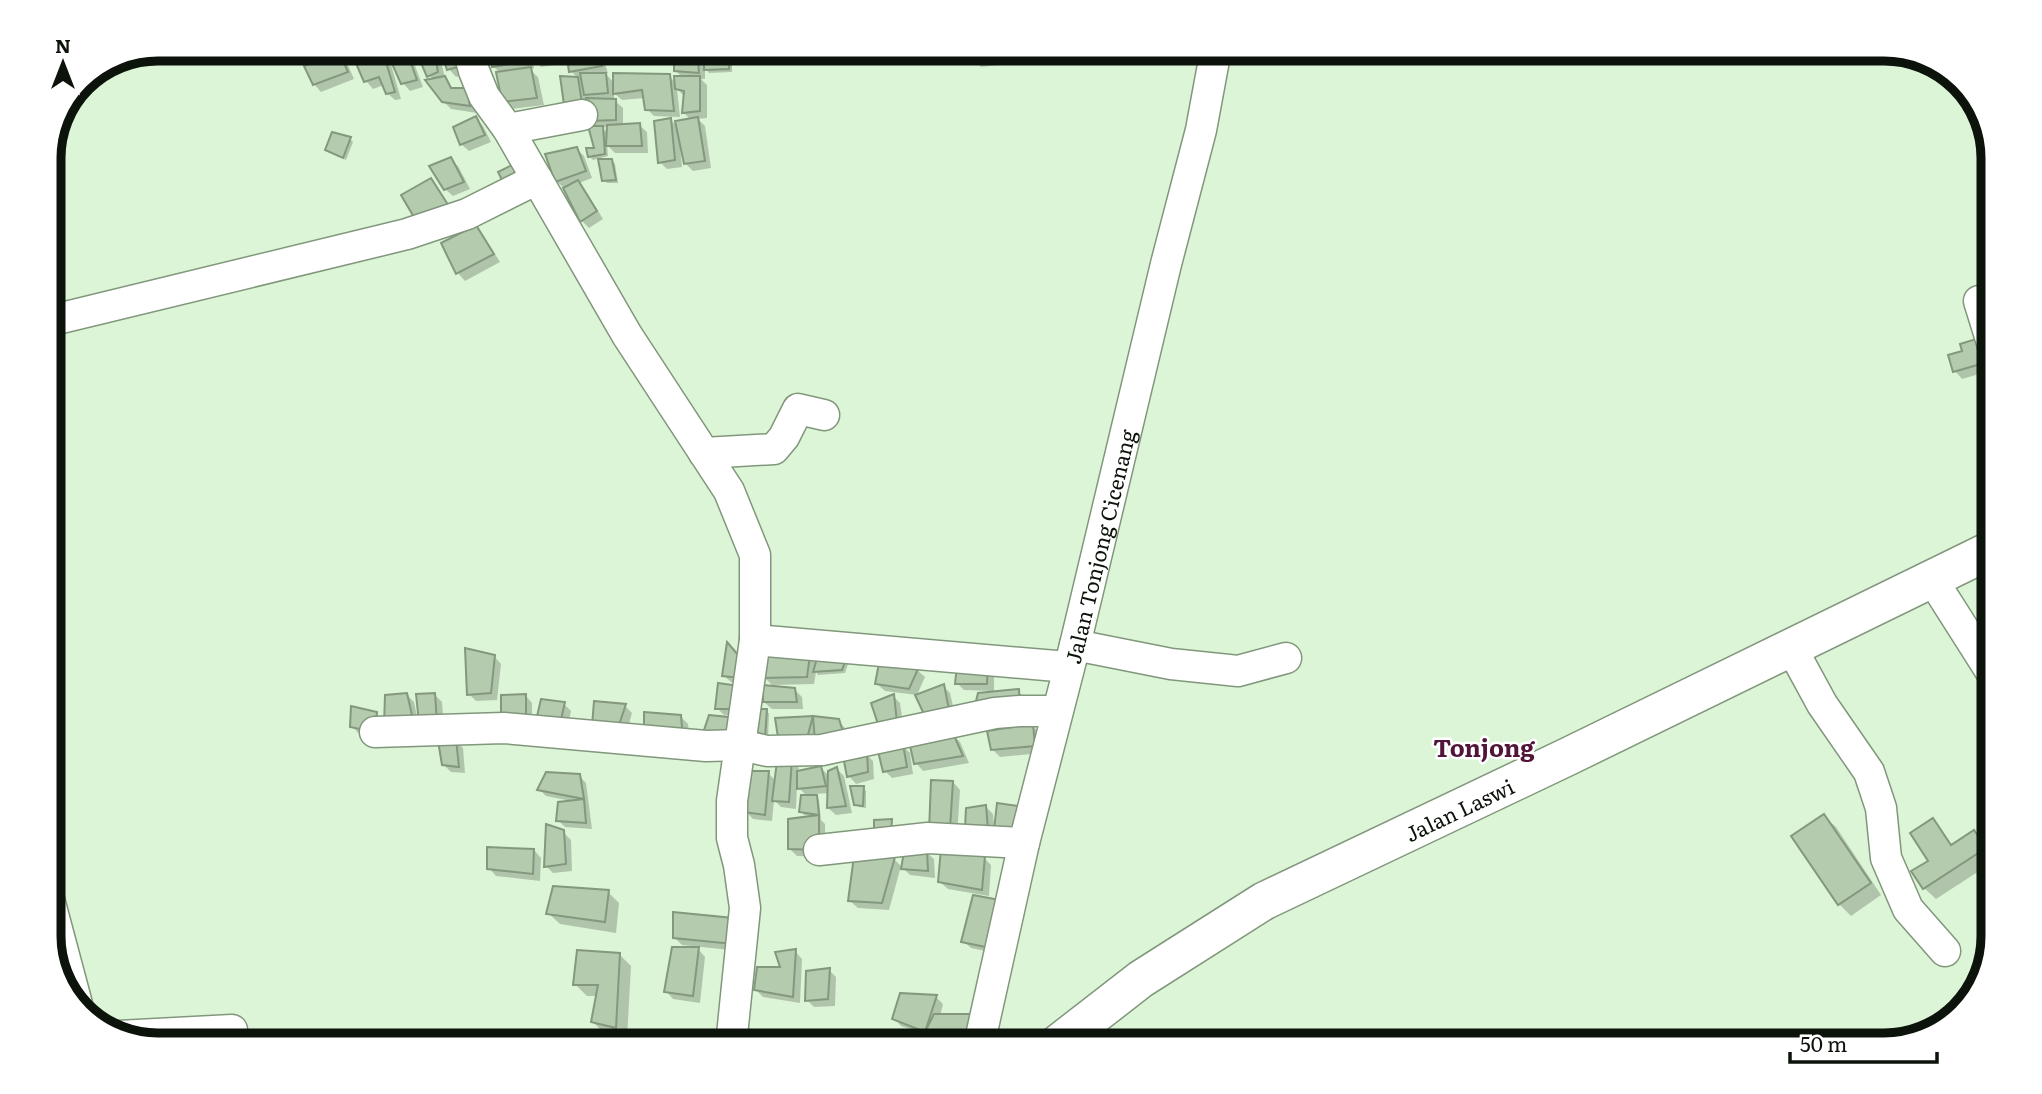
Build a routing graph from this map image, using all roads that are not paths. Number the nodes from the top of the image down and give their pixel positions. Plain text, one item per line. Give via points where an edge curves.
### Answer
1 (471, 61) edge
2 (1214, 61) edge
3 (582, 116) dead end
4 (508, 130) junction
5 (537, 179) junction
6 (1979, 301) dead end
7 (1981, 307) edge
8 (61, 318) edge
9 (824, 415) dead end
10 (704, 453) junction
11 (1981, 555) edge
12 (1932, 579) junction
13 (755, 640) junction
14 (1791, 647) junction
15 (1071, 656) junction
16 (1981, 656) edge
17 (1286, 658) dead end
18 (1057, 711) junction
19 (375, 732) dead end
20 (741, 744) junction
21 (1024, 843) junction
22 (819, 850) dead end
23 (62, 948) edge
24 (1945, 951) dead end
25 (69, 974) edge
26 (232, 1030) dead end
27 (175, 1033) edge
28 (732, 1033) edge
29 (982, 1033) edge
30 (1071, 1033) edge

1 - 4 street via 484,96
2 - 15 street, Jalan Tonjong Cicenang via 1201,130
3 - 4 street
4 - 5 street
5 - 8 street via 467,214 407,234
5 - 10 street via 627,335
6 - 7 street
9 - 10 street via 798,410 774,449
10 - 13 street via 729,491 755,555
11 - 12 main road, Jalan Laswi
12 - 14 main road, Jalan Laswi
12 - 16 street
13 - 15 street
13 - 20 street
14 - 24 street via 1822,704 1869,772 1881,808 1886,858 1908,909
14 - 30 main road, Jalan Laswi via 1264,901 1141,979
15 - 17 street via 1238,671
15 - 18 street, Jalan Tonjong Cicenang
18 - 20 street via 995,713 822,750 767,751
18 - 21 street, Jalan Tonjong Cicenang
19 - 20 street via 504,728 706,746
20 - 28 street via 732,801 732,838 745,908
21 - 22 street via 928,838
21 - 29 street, Jalan Tonjong Cicenang
23 - 25 street
26 - 27 street

